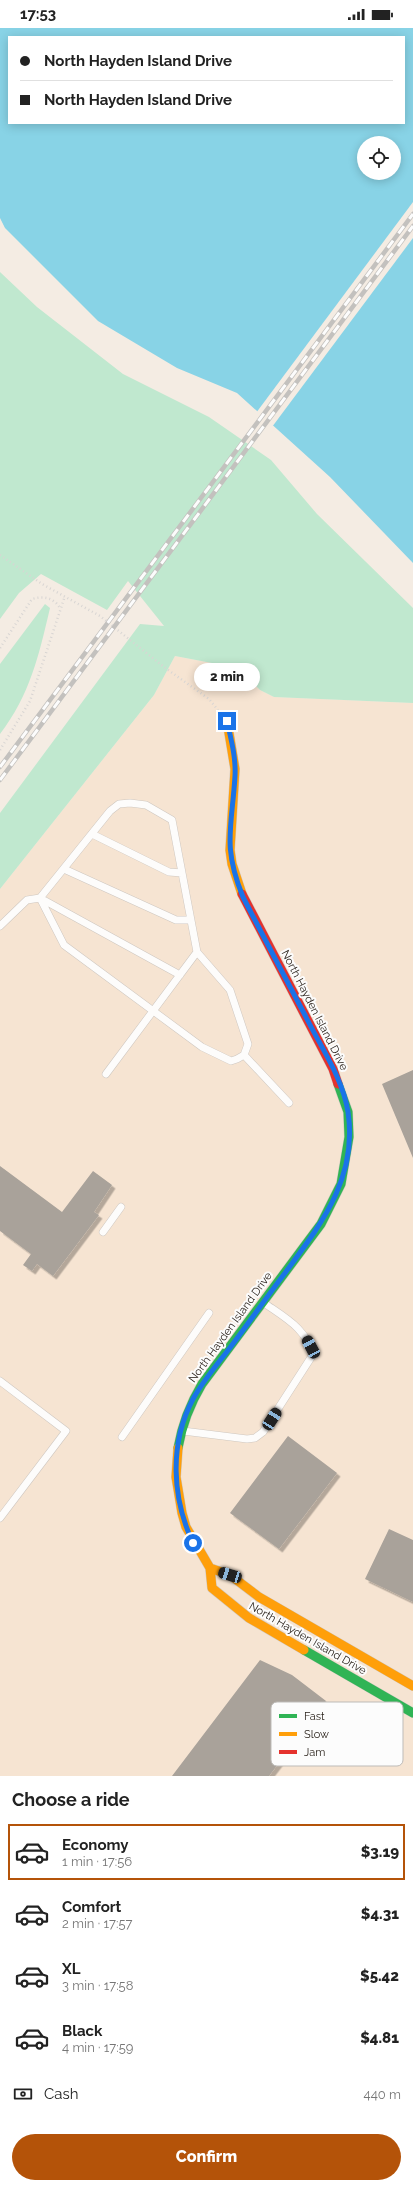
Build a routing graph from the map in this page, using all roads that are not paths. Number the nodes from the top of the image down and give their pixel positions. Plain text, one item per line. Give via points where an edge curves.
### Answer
1 (227, 721) road end
2 (92, 834) junction
3 (64, 869) junction
4 (182, 873) junction
5 (40, 898) junction
6 (191, 920) junction
7 (0, 926) edge
8 (197, 952) junction
9 (180, 975) junction
10 (153, 1011) junction
11 (244, 1055) junction
12 (106, 1074) dead end
13 (289, 1103) dead end
14 (121, 1207) dead end
15 (103, 1232) dead end
16 (264, 1302) junction
17 (208, 1313) dead end
18 (0, 1381) edge
19 (181, 1431) junction
20 (122, 1437) dead end
21 (0, 1518) edge
22 (210, 1568) junction
23 (413, 1686) edge
24 (394, 1702) edge
25 (403, 1707) edge
26 (413, 1713) edge

1 - 16 street, North Hayden Island Drive via 234,751 235,775 229,840 230,858 236,879 333,1069 348,1118 346,1164 333,1203 321,1224
2 - 3 lane
2 - 4 lane via 169,872
2 - 4 lane via 110,811 119,804 146,805 172,820
3 - 5 lane
3 - 6 lane via 176,920
4 - 6 lane
5 - 7 lane via 27,900
5 - 9 lane
5 - 10 lane via 64,945
6 - 8 lane
8 - 9 lane
8 - 11 lane via 230,990 248,1044
9 - 10 lane
10 - 11 lane via 202,1047 223,1058 231,1061
10 - 12 lane
11 - 13 lane
14 - 15 lane
16 - 19 street, North Hayden Island Drive via 202,1384 192,1401
16 - 19 lane via 297,1326 311,1347 312,1356 263,1432 255,1438
17 - 20 lane
18 - 21 lane via 66,1431
19 - 22 street, North Hayden Island Drive via 176,1459 182,1513 193,1543
22 - 23 street, North Hayden Island Drive via 230,1575 259,1597
22 - 24 street, North Hayden Island Drive via 212,1588 249,1618
25 - 26 street, North Hayden Island Drive

